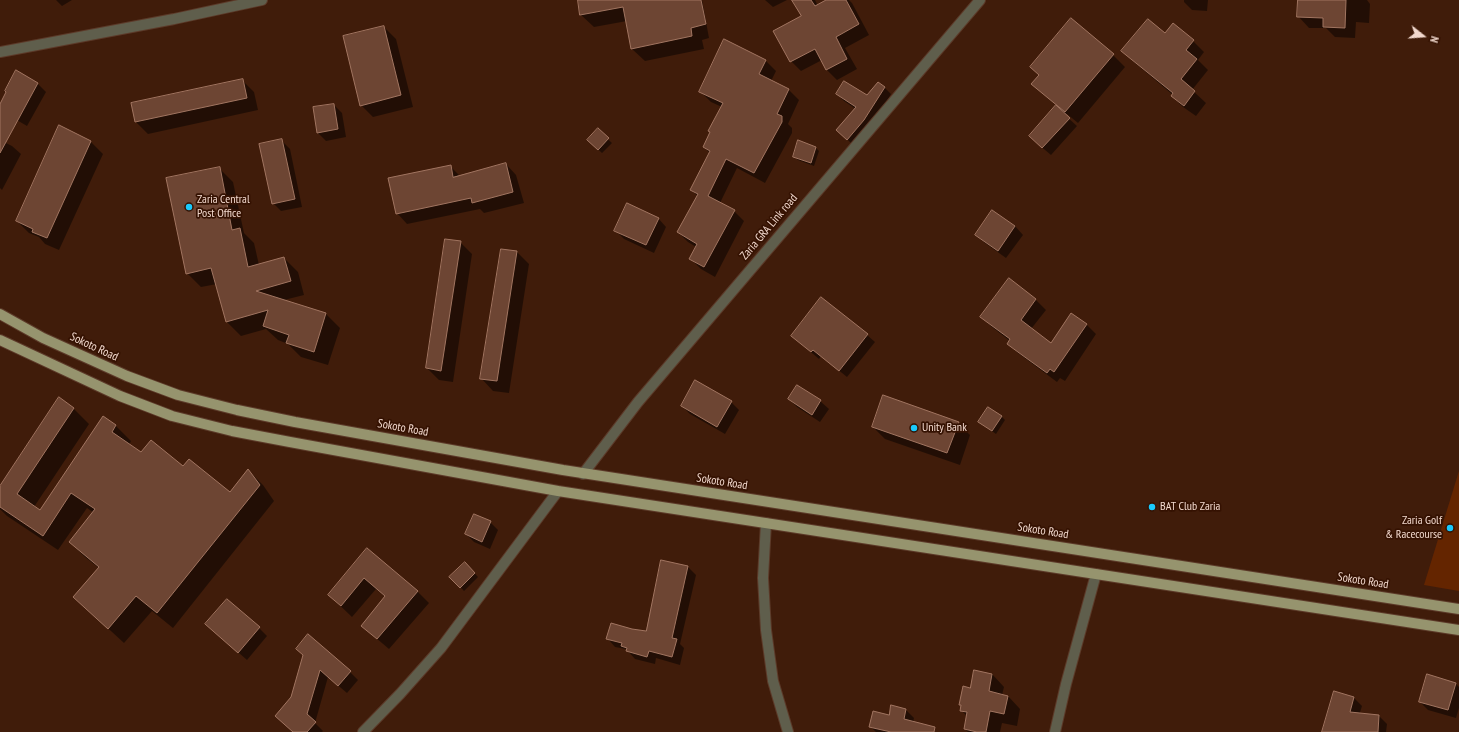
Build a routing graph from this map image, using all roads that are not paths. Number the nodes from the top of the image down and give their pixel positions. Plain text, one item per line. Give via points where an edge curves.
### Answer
1 (262, 0) edge
2 (980, 0) edge
3 (0, 52) edge
4 (0, 314) edge
5 (0, 340) edge
6 (583, 474) junction
7 (558, 491) junction
8 (766, 523) junction
9 (1096, 574) junction
10 (1459, 609) edge
11 (1459, 630) edge
12 (363, 732) edge
13 (788, 732) edge
14 (1055, 732) edge

1 - 3 street
2 - 6 street, Zaria GRA Link road via 643,396
4 - 6 main road, Sokoto Road via 44,338 127,376 178,395 295,422
5 - 7 main road via 120,396 172,416 232,431
6 - 10 main road, Sokoto Road
7 - 8 main road
7 - 12 street via 441,648
8 - 9 main road
8 - 13 street via 763,578 766,630 773,681
9 - 11 main road
9 - 14 street

